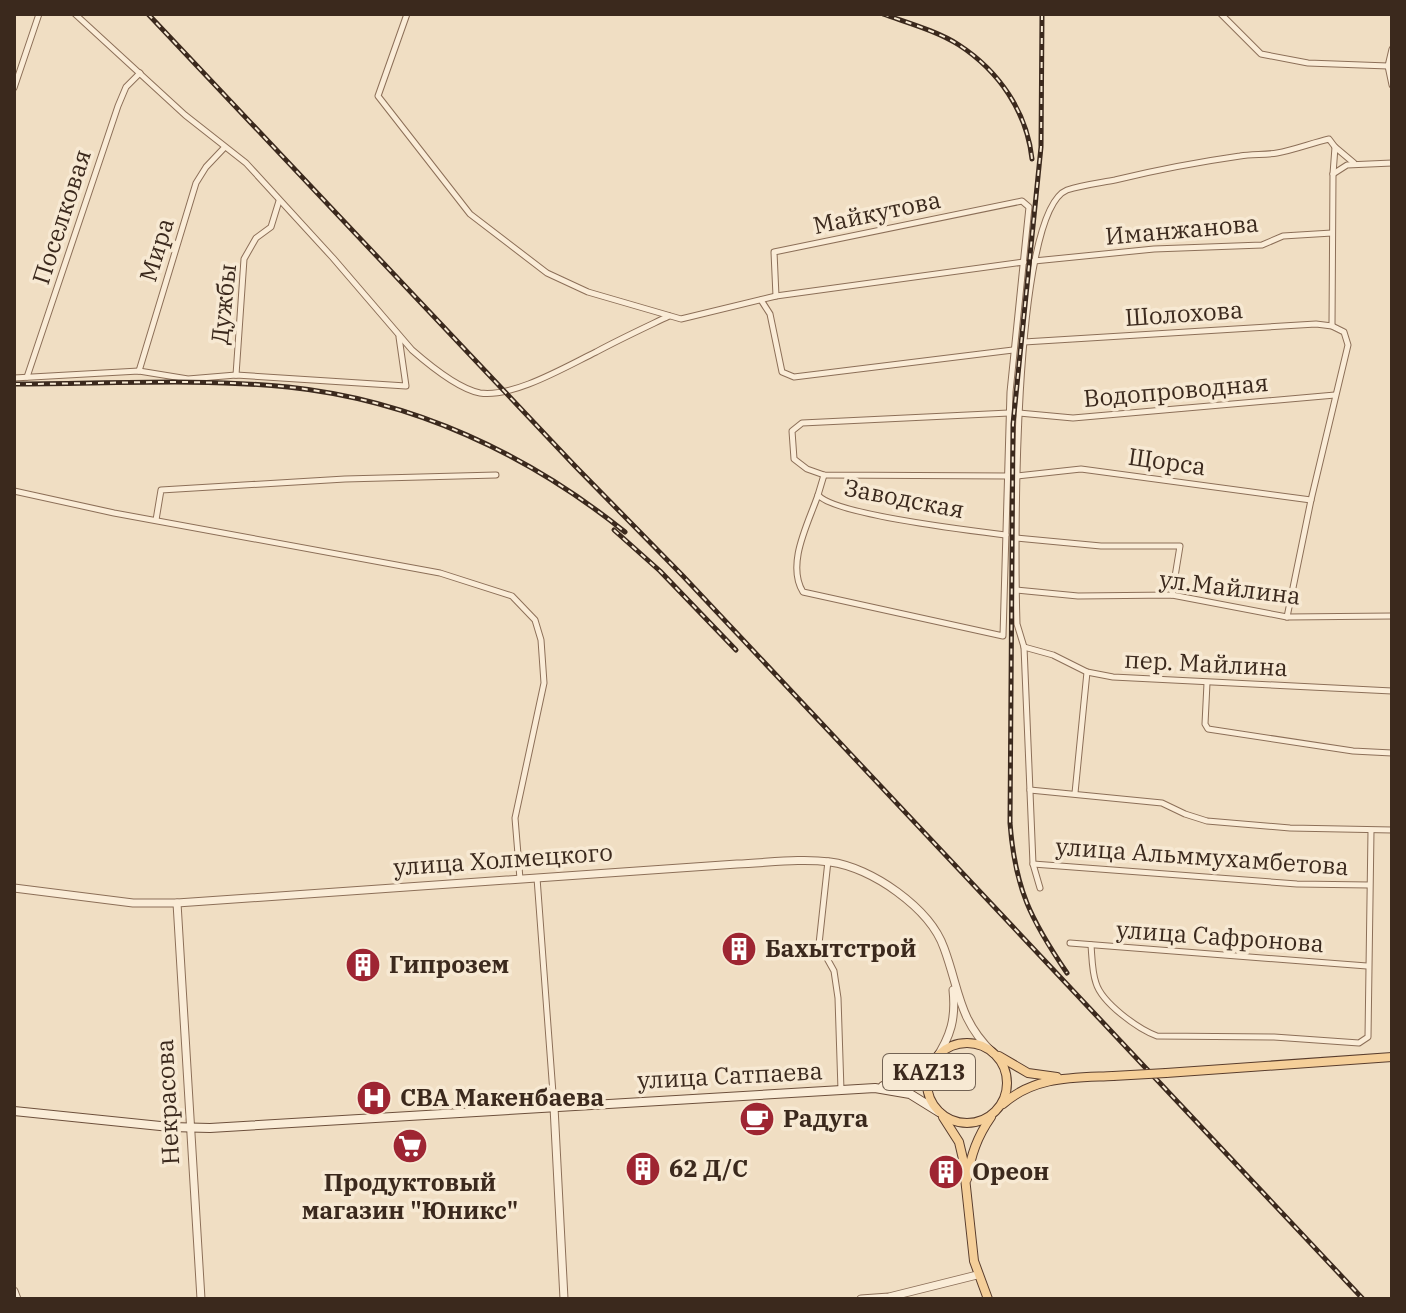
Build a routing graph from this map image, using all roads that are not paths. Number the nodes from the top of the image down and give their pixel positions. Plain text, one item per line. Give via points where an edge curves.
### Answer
1 (39, 14) edge
2 (75, 14) edge
3 (407, 14) edge
4 (1221, 14) edge
5 (1392, 49) edge
6 (1388, 66) junction
7 (140, 73) junction
8 (1392, 85) edge
9 (14, 88) edge
10 (1334, 144) junction
11 (224, 148) junction
12 (1355, 163) junction
13 (1392, 163) edge
14 (1333, 174) junction
15 (279, 200) junction
16 (1332, 233) junction
17 (1034, 261) junction
18 (1024, 262) junction
19 (776, 296) junction
20 (761, 300) junction
21 (669, 316) junction
22 (1332, 326) junction
23 (399, 336) junction
24 (1024, 342) junction
25 (1013, 350) junction
26 (139, 371) junction
27 (236, 375) junction
28 (27, 377) junction
29 (14, 378) edge
30 (1010, 392) junction
31 (1021, 392) junction
32 (1335, 395) junction
33 (1009, 413) junction
34 (1019, 413) junction
35 (496, 475) dead end
36 (824, 475) junction
37 (1008, 476) junction
38 (1017, 476) junction
39 (14, 491) edge
40 (818, 495) junction
41 (1311, 500) junction
42 (156, 520) junction
43 (1006, 535) junction
44 (1016, 538) junction
45 (1016, 590) junction
46 (1172, 595) junction
47 (1392, 616) edge
48 (1287, 617) junction
49 (1024, 647) junction
50 (1087, 672) junction
51 (1207, 683) junction
52 (1392, 691) edge
53 (1392, 753) edge
54 (1030, 790) junction
55 (1075, 793) junction
56 (1392, 830) edge
57 (1371, 831) junction
58 (828, 861) junction
59 (1033, 864) junction
60 (537, 878) junction
61 (520, 879) junction
62 (1369, 885) junction
63 (14, 888) edge
64 (1040, 888) dead end
65 (177, 903) junction
66 (1070, 943) dead end
67 (1091, 945) junction
68 (949, 964) junction
69 (1367, 966) junction
70 (993, 1053) junction
71 (1392, 1057) edge
72 (935, 1060) junction
73 (1069, 1078) junction
74 (875, 1088) junction
75 (841, 1090) junction
76 (554, 1107) junction
77 (14, 1111) edge
78 (939, 1112) junction
79 (995, 1112) junction
80 (189, 1127) junction
81 (967, 1179) junction
82 (977, 1275) junction
83 (14, 1291) edge
84 (889, 1298) edge
85 (17, 1299) edge
86 (201, 1299) edge
87 (564, 1299) edge
88 (861, 1299) edge
89 (988, 1299) edge

1 - 9 street
2 - 7 street
3 - 21 street via 378,96 470,214 547,273 588,292
4 - 6 street via 1261,54 1308,63
5 - 6 street
6 - 8 street
7 - 11 street
7 - 28 street, Поселковая via 118,106
10 - 12 street
10 - 14 street
10 - 17 street via 1329,139 1066,191 1047,216
11 - 15 street via 246,163
11 - 26 street, Мира via 196,183
12 - 13 street
12 - 14 street
14 - 16 street
15 - 23 street
15 - 27 street, Дужбы via 271,227 256,238 244,259
16 - 17 street, Иманжанова via 1283,236 1262,245
16 - 22 street
17 - 24 street
18 - 19 street
18 - 19 street, Майкутова via 1029,207 1022,201 774,252
18 - 25 street
19 - 20 street
20 - 21 street via 681,319
20 - 25 street via 770,314 782,372 794,377
21 - 23 street via 547,378 490,393 477,393 438,370
22 - 24 street, Шолохова
22 - 32 street, Шолохова via 1344,332 1348,345
23 - 27 street via 406,386
24 - 31 street
25 - 30 street
26 - 27 street via 188,379
26 - 28 street
28 - 29 street
30 - 31 street
30 - 33 street
31 - 34 street
32 - 34 street, Водопроводная via 1073,418
32 - 41 street
33 - 36 street via 802,423 792,431 794,459
33 - 37 street
34 - 38 street
35 - 42 street via 161,490
36 - 37 street
36 - 40 street, Заводская
37 - 43 street
38 - 41 street, Щорса via 1081,469
38 - 44 street
39 - 42 street
40 - 43 street, Заводская via 831,504 912,523
40 - 43 street via 796,559 797,583 803,592 1003,636
41 - 48 street
42 - 61 street via 440,573 512,596 535,620 544,683 515,818
44 - 45 street
44 - 46 street via 1180,546
45 - 46 street, ул.Майлина via 1078,596
45 - 49 street
46 - 48 street, ул.Майлина
47 - 48 street, ул.Майлина
49 - 50 street, пер. Майлина
49 - 54 street
50 - 51 street, пер. Майлина
50 - 55 street
51 - 52 street, пер. Майлина
51 - 53 street via 1205,724 1214,731
54 - 55 street
54 - 59 street
55 - 57 street via 1162,803 1207,821
56 - 57 street
57 - 62 street
58 - 60 street, улица Холмецкого
58 - 68 street, улица Холмецкого via 871,876 916,908 934,927
58 - 75 street via 819,944 834,971
59 - 62 street, улица Альммухамбетова
59 - 64 street
60 - 61 street, улица Холмецкого
60 - 76 street
61 - 65 street, улица Холмецкого
62 - 69 street
63 - 65 street, улица Холмецкого via 133,903
65 - 80 street, Некрасова
66 - 67 street, улица Сафронова
67 - 69 street, улица Сафронова
67 - 69 street via 1096,984 1105,998 1145,1032 1167,1037 1359,1043 1368,1037
68 - 70 street via 969,1025
68 - 72 street via 955,1014
70 - 72 main road, KAZ13 via 963,1044
70 - 73 main road, KAZ13 via 1028,1073
70 - 79 main road, KAZ13 via 1007,1077
71 - 73 main road, KAZ13, bridge
72 - 74 main road via 920,1073
72 - 78 main road, KAZ13 via 928,1090
73 - 79 main road, KAZ13 via 1030,1085
74 - 75 main road, улица Сатпаева
74 - 78 main road via 910,1094
75 - 76 main road, улица Сатпаева
76 - 80 main road, улица Сатпаева
76 - 87 street
77 - 80 main road, улица Сатпаева
78 - 79 main road, KAZ13 via 963,1123
78 - 81 main road, KAZ13 via 959,1142
79 - 81 main road, KAZ13 via 972,1151
80 - 86 street, Некрасова
81 - 82 main road, KAZ13
82 - 84 street
82 - 89 main road, KAZ13
83 - 85 street
84 - 88 street

